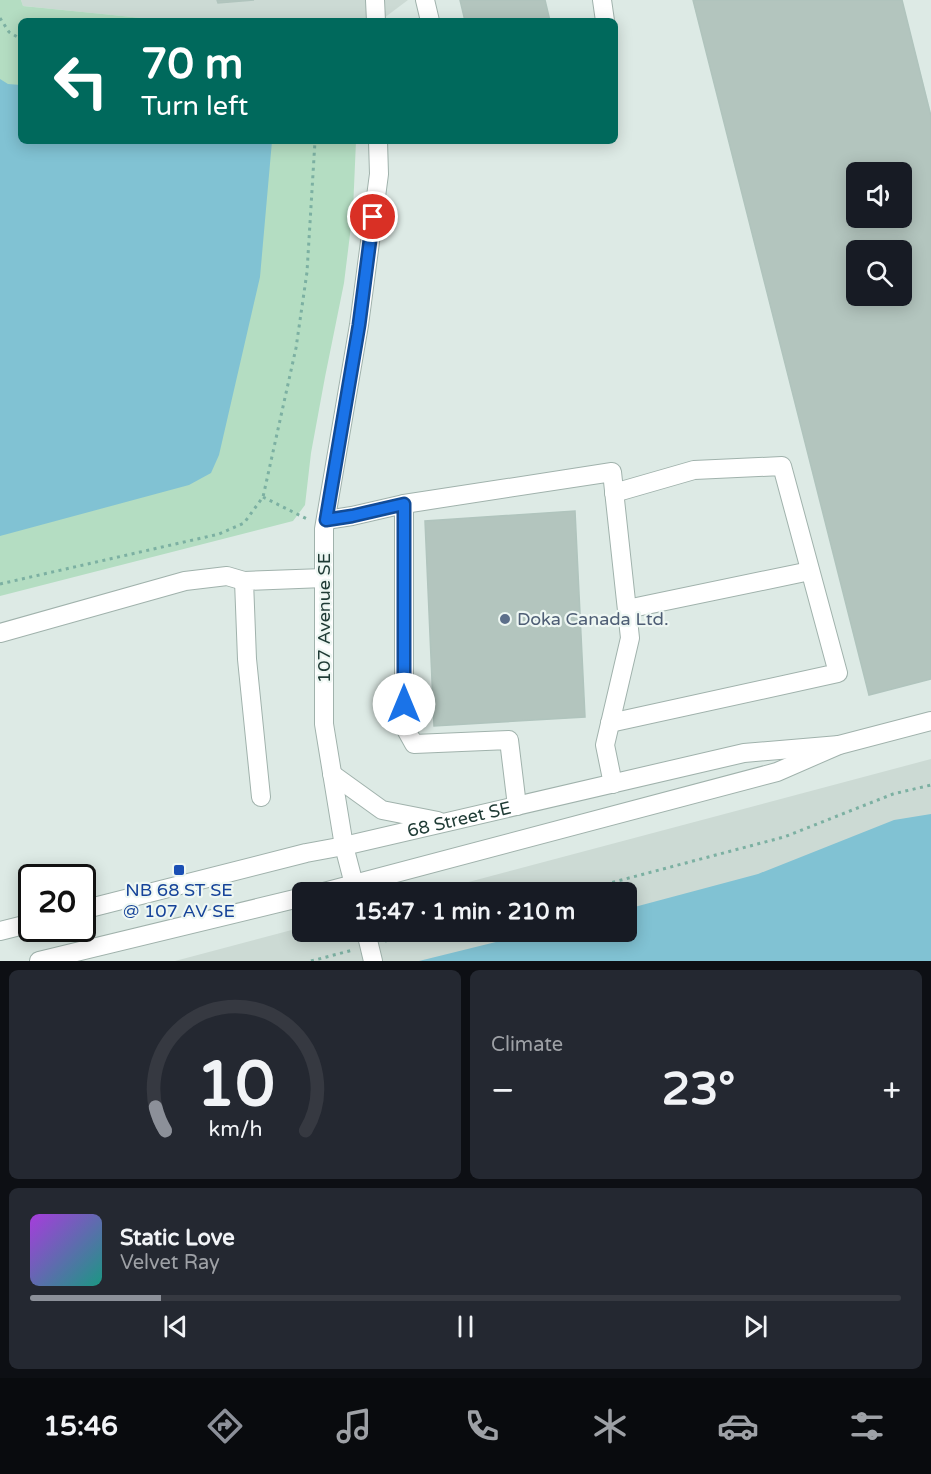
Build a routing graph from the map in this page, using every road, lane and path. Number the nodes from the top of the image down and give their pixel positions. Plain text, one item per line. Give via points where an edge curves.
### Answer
1 (375, 0) edge
2 (425, 0) edge
3 (602, 0) edge
4 (0, 18) edge
5 (376, 18) edge
6 (429, 18) edge
7 (605, 18) edge
8 (18, 37) edge
9 (315, 144) edge
10 (378, 144) edge
11 (614, 493) junction
12 (263, 497) junction
13 (404, 504) junction
14 (325, 524) junction
15 (810, 571) junction
16 (324, 578) junction
17 (244, 581) junction
18 (0, 584) edge
19 (627, 609) junction
20 (0, 633) edge
21 (931, 721) edge
22 (610, 723) junction
23 (839, 745) junction
24 (332, 774) junction
25 (613, 784) junction
26 (931, 785) edge
27 (261, 796) dead end
28 (517, 806) junction
29 (446, 822) junction
30 (344, 846) junction
31 (353, 882) edge
32 (380, 882) edge
33 (614, 882) edge
34 (292, 900) edge
35 (96, 906) edge
36 (18, 926) edge
37 (0, 931) edge
38 (369, 942) edge
39 (39, 961) edge
40 (374, 961) edge

1 - 5 street
2 - 6 street
3 - 7 street
4 - 8 path
9 - 12 path via 307,272 296,348
10 - 14 street, 107 Avenue SE via 379,174 359,325
11 - 13 street via 612,472
11 - 15 street via 694,470 782,466
11 - 19 street
12 - 14 path
12 - 18 path via 244,523 219,534
13 - 14 street
13 - 28 street via 404,726 414,744 510,740
14 - 16 street, 107 Avenue SE
15 - 19 street
15 - 22 street via 838,673
16 - 17 street
16 - 24 street, 107 Avenue SE via 324,724
17 - 20 street via 227,576 185,581
17 - 27 street via 247,659
19 - 22 street via 630,638
21 - 23 street, 68 Street SE
22 - 25 street via 605,745
23 - 25 street, 68 Street SE via 744,753
23 - 32 street, 68 Street SE via 777,772
24 - 29 street via 382,810
24 - 30 street, 107 Avenue SE
25 - 28 street, 68 Street SE
26 - 33 path via 893,794 784,837
28 - 29 street, 68 Street SE
29 - 30 street, 68 Street SE
30 - 31 street, 107 Avenue SE
30 - 35 street, 68 Street SE
34 - 39 street
36 - 37 street
38 - 40 street

